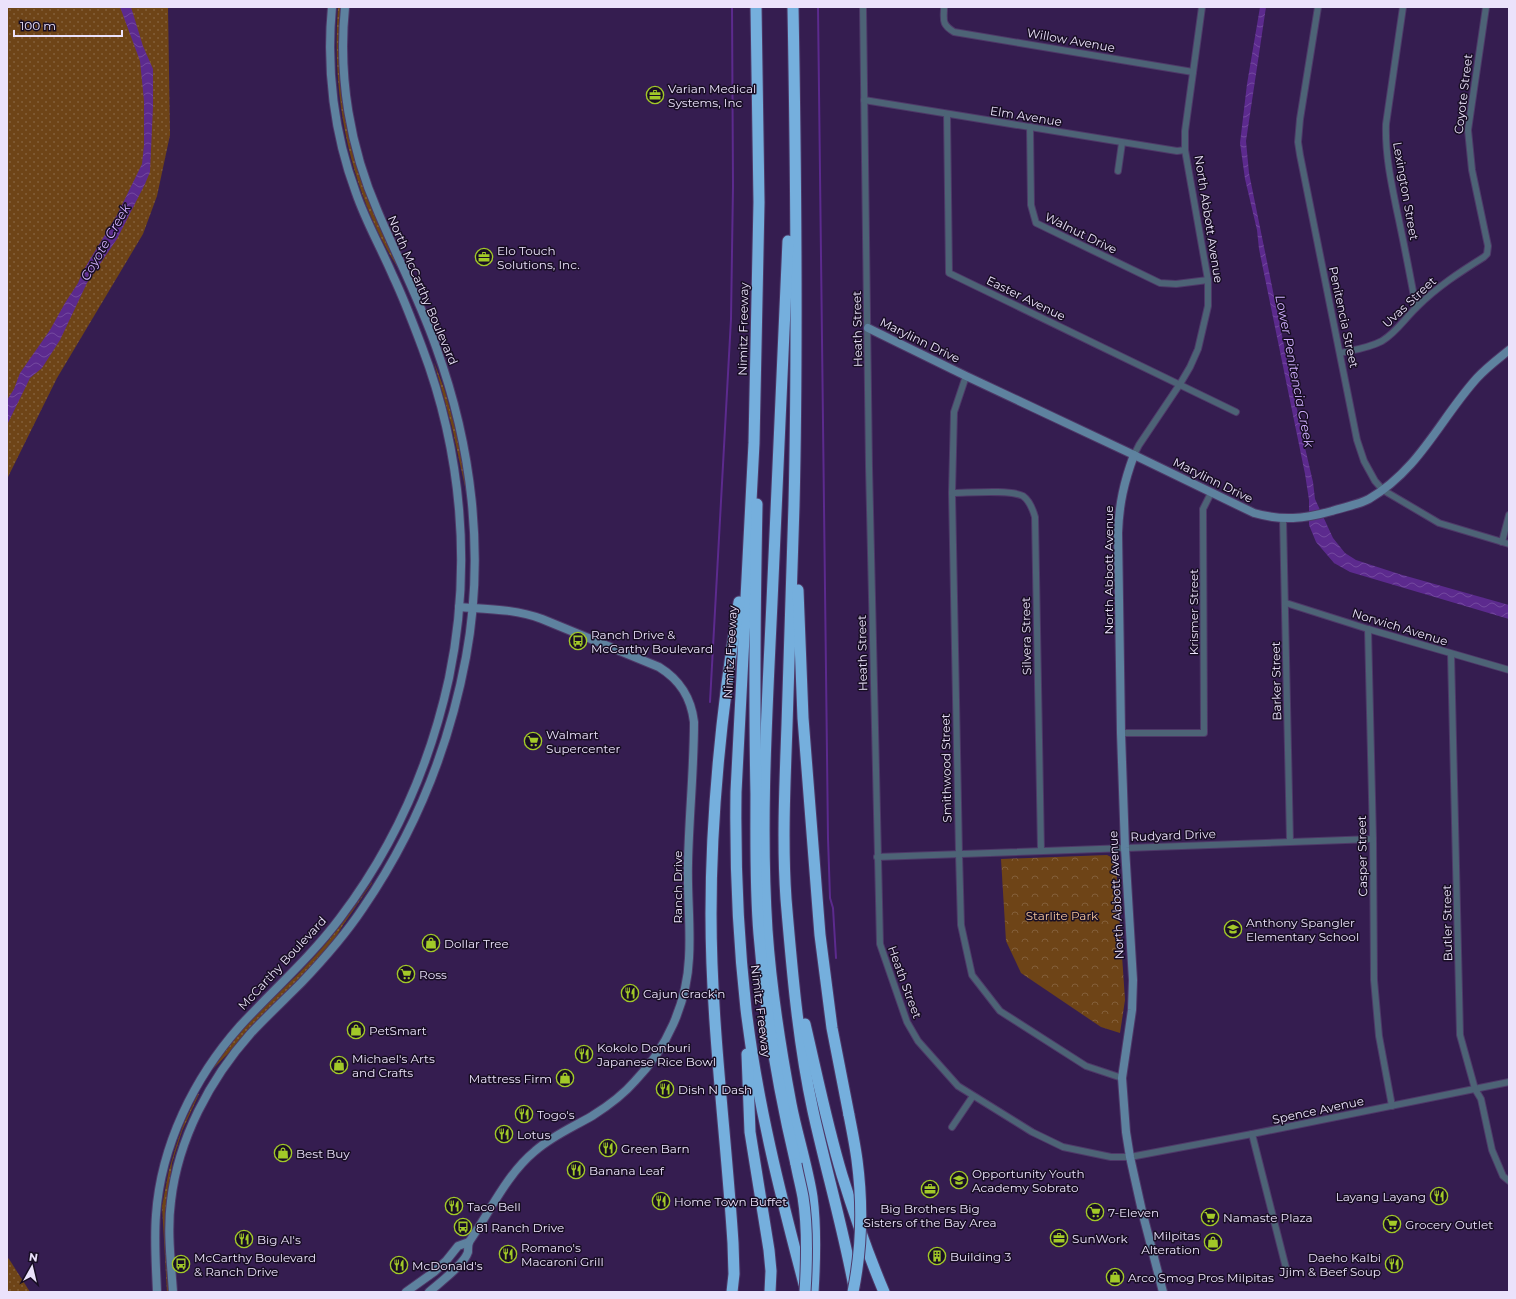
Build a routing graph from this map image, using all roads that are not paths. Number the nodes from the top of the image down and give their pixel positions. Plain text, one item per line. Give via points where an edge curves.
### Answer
1 (332, 7) edge
2 (345, 7) edge
3 (756, 7) edge
4 (793, 7) edge
5 (863, 7) edge
6 (944, 7) edge
7 (1202, 7) edge
8 (1318, 7) edge
9 (1403, 7) edge
10 (1486, 7) edge
11 (1193, 72) junction
12 (864, 100) junction
13 (795, 101) junction
14 (947, 114) junction
15 (1030, 127) junction
16 (1122, 143) junction
17 (1185, 150) junction
18 (1118, 171) dead end
19 (759, 202) junction
20 (1486, 254) joint
21 (1208, 280) junction
22 (1416, 307) junction
23 (868, 328) junction
24 (1509, 350) edge
25 (1340, 353) junction
26 (966, 376) junction
27 (1180, 384) junction
28 (1236, 412) dead end
29 (1134, 455) junction
30 (1383, 490) junction
31 (952, 493) junction
32 (1211, 493) junction
33 (794, 502) junction
34 (1509, 515) edge
35 (1283, 519) junction
36 (1502, 542) junction
37 (1509, 544) edge
38 (748, 548) junction
39 (1286, 603) junction
40 (459, 607) junction
41 (473, 608) junction
42 (1368, 629) junction
43 (1452, 654) junction
44 (1509, 670) edge
45 (1121, 733) junction
46 (1373, 839) junction
47 (1290, 842) junction
48 (1125, 848) junction
49 (1041, 851) junction
50 (959, 854) junction
51 (877, 857) junction
52 (793, 972) junction
53 (746, 1010) junction
54 (1122, 1078) junction
55 (1509, 1082) edge
56 (1474, 1089) junction
57 (973, 1096) junction
58 (1392, 1106) junction
59 (952, 1127) dead end
60 (1252, 1134) junction
61 (1130, 1156) junction
62 (800, 1163) junction
63 (1509, 1181) edge
64 (469, 1242) junction
65 (1286, 1268) dead end
66 (157, 1292) edge
67 (173, 1292) edge
68 (406, 1292) edge
69 (429, 1292) edge
70 (732, 1292) edge
71 (770, 1292) edge
72 (806, 1292) edge
73 (813, 1292) edge
74 (854, 1292) edge
75 (884, 1292) edge
76 (1163, 1292) edge

1 - 40 main road, North McCarthy Boulevard via 331,76 337,125 345,160 365,216 395,279 423,350 449,439 460,523
2 - 41 main road, North McCarthy Boulevard via 344,76 351,129 358,156 377,211 436,346 459,421 474,522
3 - 19 highway, Nimitz Freeway
4 - 13 highway
5 - 12 street, Heath Street
6 - 11 street, Willow Avenue via 943,20 947,28 954,32
7 - 11 street, North Abbott Avenue
8 - 25 street, Penitencia Street via 1300,114 1298,142
9 - 22 street, Lexington Street via 1385,139
10 - 20 street, Coyote Street via 1468,130 1472,170 1488,246
11 - 17 street, North Abbott Avenue
12 - 14 street, Elm Avenue
12 - 23 street, Heath Street
13 - 33 highway
13 - 62 highway via 765,739 764,841 767,932 776,1017
14 - 15 street, Elm Avenue
14 - 27 street, Easter Avenue via 949,273
15 - 16 street, Elm Avenue
15 - 21 street, Walnut Drive via 1031,205 1036,223 1160,283
16 - 17 street, Elm Avenue
16 - 18 street
17 - 21 street, North Abbott Avenue
19 - 38 highway, Nimitz Freeway via 754,443
19 - 62 highway via 763,253 756,589 756,887 768,1018 777,1079
20 - 22 street, Uvas Street
21 - 27 street, North Abbott Avenue via 1208,306 1204,328 1198,349
22 - 25 street, Uvas Street via 1391,335 1380,342
23 - 26 main road, Marylinn Drive
23 - 51 street, Heath Street
24 - 30 main road, Marylinn Drive via 1477,378 1425,449 1403,474
25 - 30 street, Penitencia Street via 1360,450 1369,471
26 - 29 main road, Marylinn Drive
26 - 31 street, Smithwood Street via 954,412
27 - 28 street, Easter Avenue
27 - 29 street, North Abbott Avenue
29 - 32 main road, Marylinn Drive
29 - 45 main road, North Abbott Avenue via 1123,489 1118,520
30 - 35 main road, Marylinn Drive via 1368,500 1324,513
30 - 36 street, Penitencia Street via 1439,523
31 - 49 street, Silvera Street via 1010,492 1023,497 1032,507 1035,517
31 - 50 street, Smithwood Street
32 - 35 main road, Marylinn Drive via 1254,513
32 - 45 street, Krismer Street via 1203,509 1204,733
33 - 52 highway via 784,823 786,896
33 - 74 highway, bridge via 803,718 820,934 832,1028 857,1159 861,1208 862,1228
34 - 36 street
35 - 39 street, Barker Street
36 - 37 street, Penitencia Street
38 - 53 highway, Nimitz Freeway via 735,841 737,903
38 - 70 highway via 718,752 711,914 715,1014 733,1243
39 - 42 street, Norwich Avenue
39 - 47 street, Barker Street
40 - 41 main road, Ranch Drive
40 - 66 main road, McCarthy Boulevard via 448,678 436,727 418,778 388,844 364,884 324,938 242,1024 217,1055 179,1122 165,1163 158,1197
41 - 64 main road, Ranch Drive via 532,615 659,667 678,681 685,691 693,711 694,732 688,862 689,958 684,992 673,1024 652,1061 625,1091 604,1108 544,1144 525,1160 508,1181
41 - 67 main road via 466,656 449,730 430,783 399,850 363,909 334,946 236,1050 210,1088 191,1127 171,1198 169,1229
42 - 43 street, Norwich Avenue
42 - 46 street, Casper Street
43 - 44 street, Norwich Avenue
43 - 56 street, Butler Street via 1460,1034
45 - 48 main road, North Abbott Avenue
46 - 47 street, Rudyard Drive
46 - 58 street, Casper Street via 1374,980 1379,1036
47 - 48 street, Rudyard Drive
48 - 49 street, Rudyard Drive
48 - 54 main road, North Abbott Avenue via 1133,980 1132,1010
49 - 50 street, Rudyard Drive
50 - 51 street, Rudyard Drive
50 - 54 street, Smithwood Street via 961,925 972,975 1000,1011 1086,1066
51 - 57 street, Heath Street via 880,944 907,1022 918,1041 958,1086
52 - 74 highway via 801,1044 813,1109
52 - 75 highway via 842,1175
53 - 71 highway via 750,1132 770,1250
53 - 72 highway, Nimitz Freeway via 767,1130
54 - 61 main road, North Abbott Avenue
55 - 56 street, Spence Avenue
56 - 58 street, Spence Avenue
56 - 63 street, Butler Street via 1481,1099 1492,1150 1503,1176
57 - 59 street
57 - 61 street, Heath Street via 1032,1132 1063,1147 1111,1157
58 - 60 street, Spence Avenue
60 - 61 street, Spence Avenue
60 - 65 street
61 - 76 main road, North Abbott Avenue
62 - 72 highway, bridge via 806,1226
62 - 73 highway via 812,1196 815,1226
64 - 68 main road, Ranch Drive via 458,1246 434,1272
64 - 69 main road, Ranch Drive via 467,1253 456,1269

